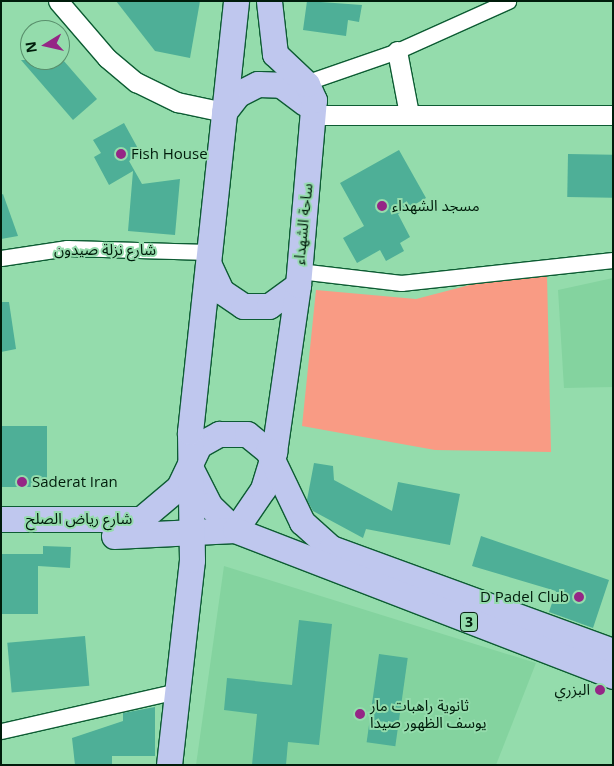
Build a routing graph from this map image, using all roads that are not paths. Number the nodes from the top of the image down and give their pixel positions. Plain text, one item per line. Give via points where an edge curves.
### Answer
1 (58, 1) edge
2 (236, 1) edge
3 (269, 1) edge
4 (508, 1) edge
5 (397, 51) junction
6 (297, 86) junction
7 (224, 112) junction
8 (409, 114) junction
9 (314, 115) junction
10 (613, 115) edge
11 (1, 258) edge
12 (209, 259) junction
13 (613, 260) edge
14 (298, 278) junction
15 (273, 462) junction
16 (189, 464) junction
17 (1, 519) edge
18 (225, 530) junction
19 (189, 534) junction
20 (1, 536) edge
21 (328, 557) junction
22 (192, 560) junction
23 (613, 652) edge
24 (613, 676) edge
25 (176, 691) junction
26 (1, 731) edge
27 (169, 765) edge

1 - 7 street via 107,58 136,82 177,102
2 - 7 main road
3 - 6 main road, ساحة الشهداء via 275,54
4 - 5 street
5 - 6 street
5 - 8 street
6 - 7 main road via 269,83 247,88
6 - 9 main road, ساحة الشهداء via 312,92
7 - 12 main road
8 - 9 street
8 - 10 street
9 - 14 main road, ساحة الشهداء
11 - 12 street, شارع نزلة صيدون via 67,248
12 - 14 main road via 221,291 243,306 269,306
12 - 16 main road
13 - 14 street via 401,283
14 - 15 main road, ساحة الشهداء
15 - 16 main road via 256,438 237,432 219,434 199,445
15 - 18 main road, ساحة الشهداء via 258,498
15 - 21 main road via 302,522
16 - 17 main road, شارع رياض الصلح via 174,494 141,519
16 - 18 main road
16 - 19 main road
18 - 19 main road
18 - 21 main road
18 - 22 main road, ساحة الشهداء
19 - 20 main road, شارع رياض الصلح
19 - 22 main road
21 - 23 main road, 3
21 - 24 main road, 3
22 - 25 main road
25 - 26 street
25 - 27 main road

